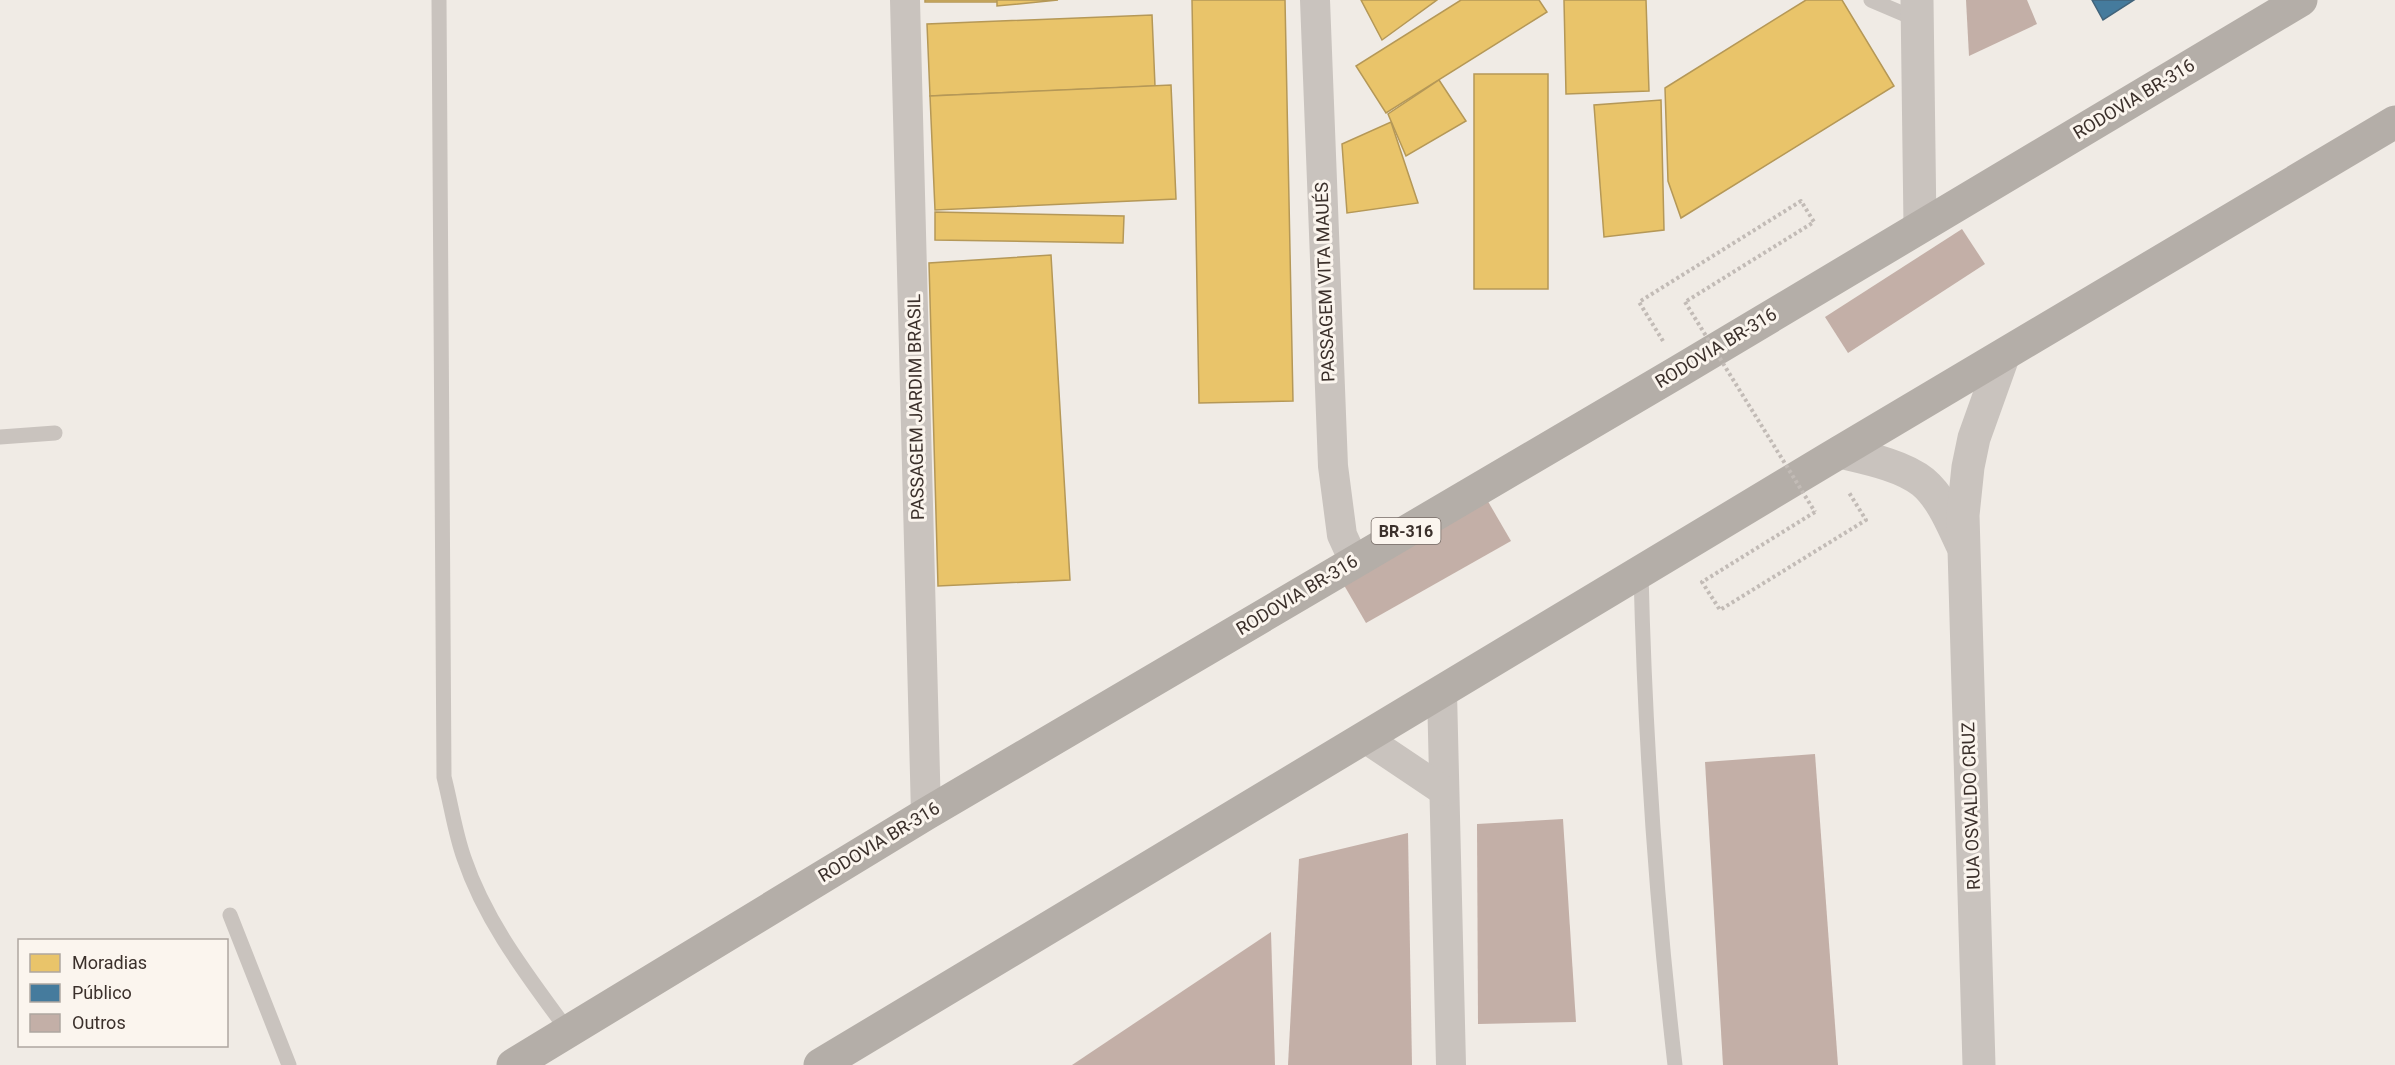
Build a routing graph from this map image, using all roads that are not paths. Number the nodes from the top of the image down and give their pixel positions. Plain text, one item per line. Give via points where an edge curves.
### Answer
1 (439, 0) edge
2 (905, 0) edge
3 (1316, 0) edge
4 (1870, 0) edge
5 (2301, 0) edge
6 (1917, 10) edge
7 (2395, 122) edge
8 (1920, 226) junction
9 (2002, 357) junction
10 (55, 433) dead end
11 (0, 437) edge
12 (1834, 456) junction
13 (1963, 547) junction
14 (1354, 561) junction
15 (1641, 573) junction
16 (1442, 692) junction
17 (1365, 738) junction
18 (1444, 791) junction
19 (926, 814) junction
20 (230, 915) dead end
21 (568, 1031) junction
22 (289, 1065) edge
23 (513, 1065) edge
24 (820, 1065) edge
25 (1451, 1065) edge
26 (1675, 1065) edge
27 (1979, 1065) edge

1 - 21 lane via 444,777 463,858 490,919
2 - 19 street, PASSAGEM JARDIM BRASIL
3 - 14 street, PASSAGEM VITA MAUÉS via 1333,466 1342,535
4 - 6 lane
5 - 8 highway, RODOVIA BR-316 / BR-316
6 - 8 street
7 - 9 highway
8 - 14 highway, RODOVIA BR-316 / BR-316
9 - 12 highway
9 - 13 street, RUA OSVALDO CRUZ via 1970,457
10 - 11 lane
12 - 13 street, RUA OSVALDO CRUZ via 1876,461 1922,482 1940,502
12 - 15 highway
13 - 27 street, RUA OSVALDO CRUZ
14 - 19 highway, RODOVIA BR-316 / BR-316
15 - 16 highway
15 - 26 lane via 1645,718 1661,938
16 - 17 highway
16 - 18 street
17 - 18 street
17 - 24 highway
18 - 25 street
19 - 21 highway, RODOVIA BR-316 / BR-316
20 - 22 lane
21 - 23 highway, RODOVIA BR-316 / BR-316

